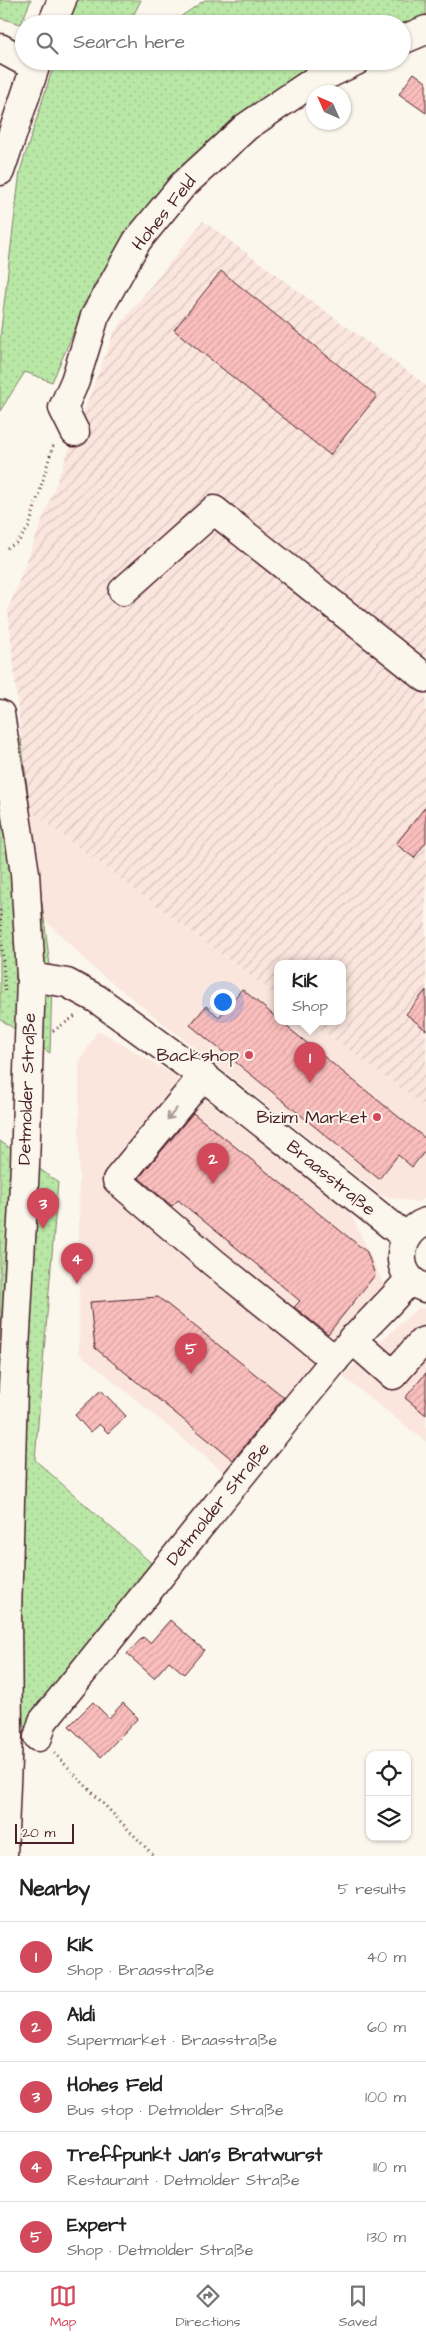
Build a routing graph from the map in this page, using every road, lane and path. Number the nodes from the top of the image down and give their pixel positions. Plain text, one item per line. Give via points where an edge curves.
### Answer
1 (62, 0) edge
2 (56, 15) edge
3 (426, 30) edge
4 (411, 36) edge
5 (0, 48) edge
6 (15, 55) edge
7 (28, 70) edge
8 (337, 70) edge
9 (0, 171) edge
10 (63, 408) junction
11 (75, 432) dead end
12 (7, 548) dead end
13 (124, 591) dead end
14 (426, 678) edge
15 (0, 714) edge
16 (32, 976) junction
17 (97, 1000) junction
18 (48, 1033) dead end
19 (203, 1076) junction
20 (416, 1230) edge
21 (418, 1284) edge
22 (352, 1339) junction
23 (426, 1341) edge
24 (335, 1360) junction
25 (4, 1615) edge
26 (38, 1737) joint
27 (3, 1856) edge
28 (154, 1856) edge

1 - 2 street
3 - 4 street
5 - 6 street
7 - 9 street
8 - 10 street, Hohes Feld via 314,81 246,127 182,186 137,241 95,316
10 - 11 street
10 - 12 path via 29,527 18,542
13 - 14 street via 214,510
15 - 16 street, Detmolder Straße via 25,873
16 - 17 street, Braasstraße via 67,983
16 - 25 street, Detmolder Straße
17 - 18 path
17 - 19 street, Braasstraße
19 - 20 street, Braasstraße
19 -> 24 street via 117,1180
20 - 21 street via 402,1248 401,1259 404,1270
21 - 22 street, Detmolder Straße via 391,1302
22 - 23 street via 393,1374
22 - 24 street, Detmolder Straße
24 - 26 street, Detmolder Straße via 43,1721
25 - 27 street, Detmolder Straße via 8,1736
26 - 28 path

